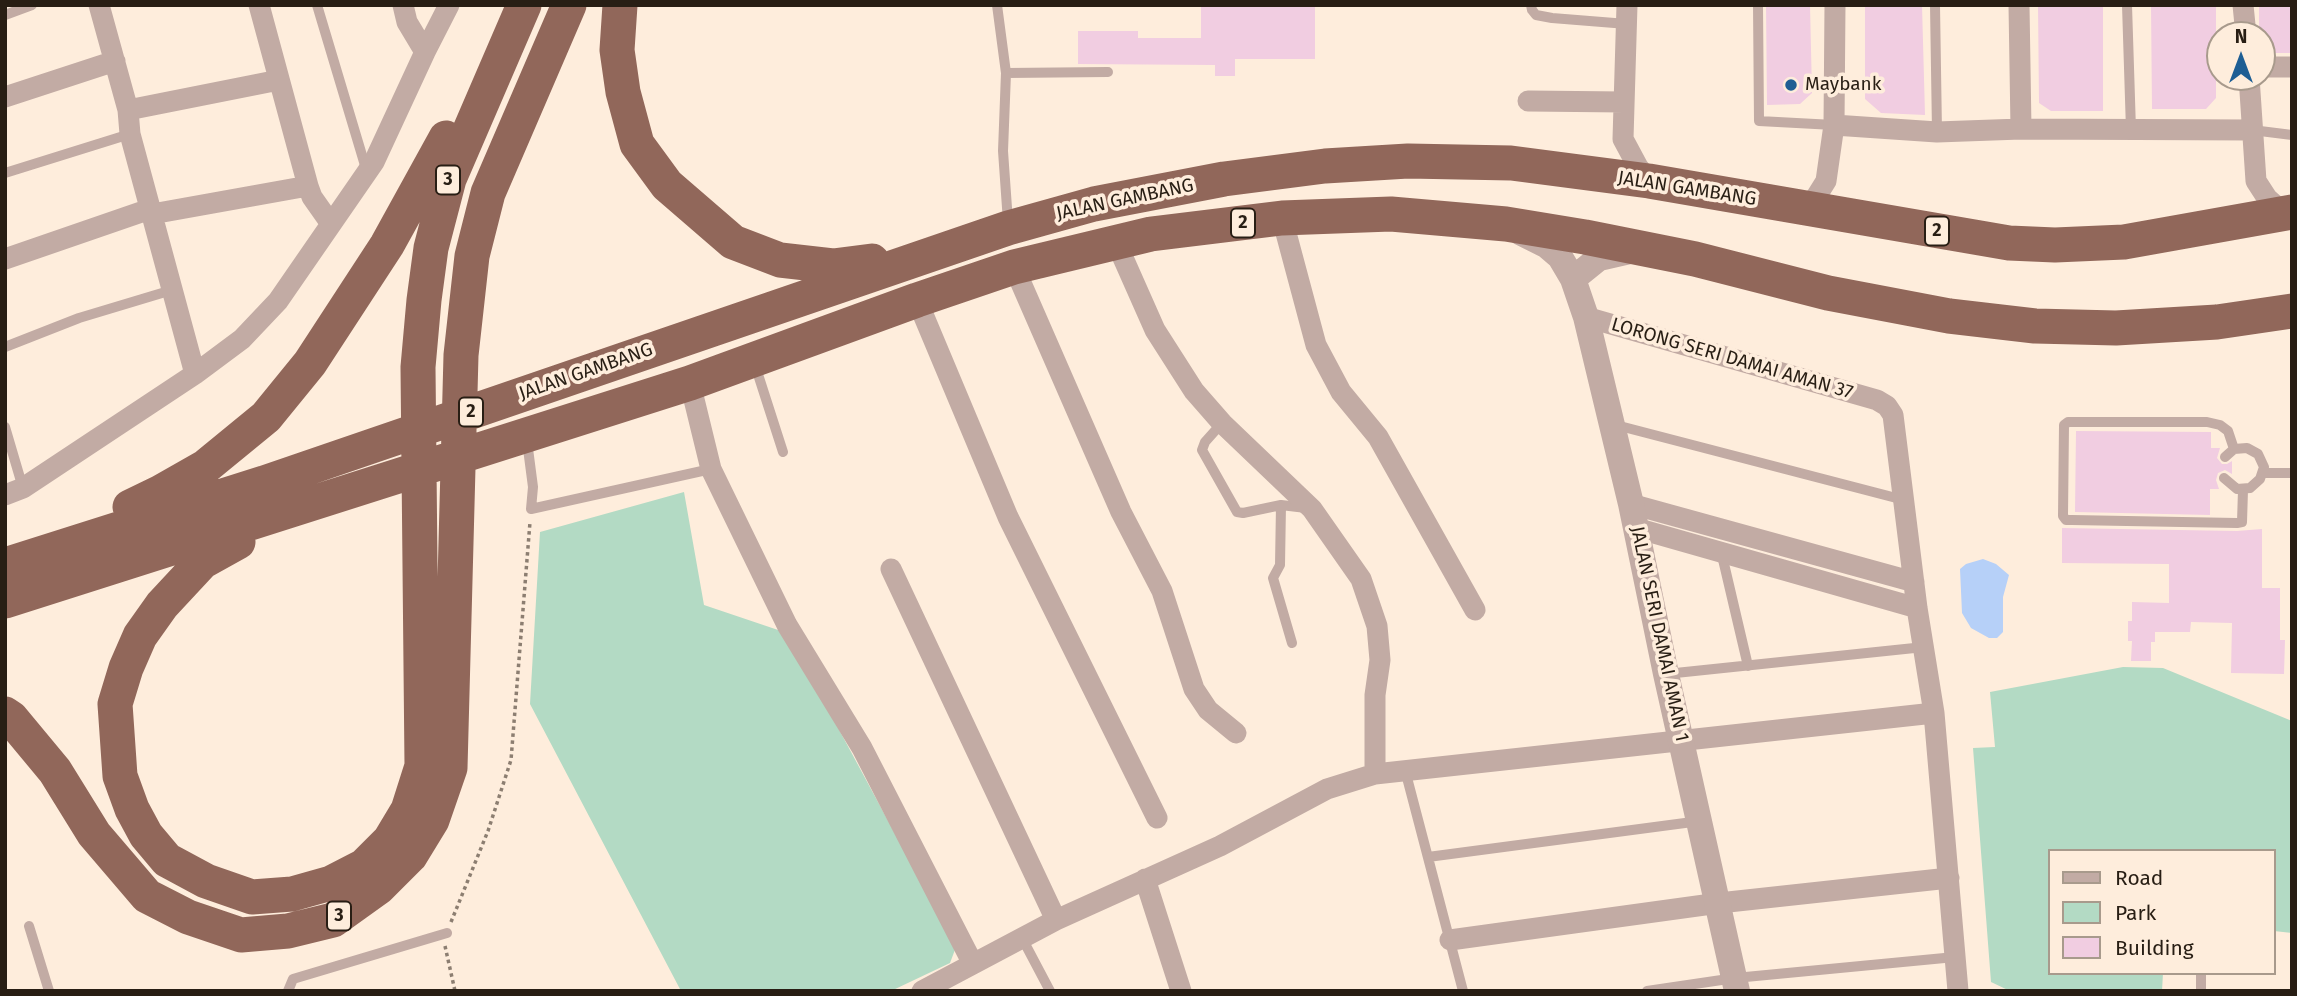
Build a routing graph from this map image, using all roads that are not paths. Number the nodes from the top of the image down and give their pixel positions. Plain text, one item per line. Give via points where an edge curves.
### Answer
1 (32, 5) edge
2 (100, 5) edge
3 (260, 5) edge
4 (317, 5) edge
5 (403, 5) edge
6 (449, 5) edge
7 (522, 5) edge
8 (569, 5) edge
9 (620, 5) edge
10 (997, 5) edge
11 (1531, 5) edge
12 (1758, 5) edge
13 (1835, 5) edge
14 (1935, 5) edge
15 (2019, 5) edge
16 (2127, 5) edge
17 (5, 15) edge
18 (1627, 15) edge
19 (425, 52) junction
20 (115, 61) junction
21 (1108, 72) dead end
22 (1006, 73) junction
23 (279, 80) junction
24 (2250, 91) edge
25 (5, 97) edge
26 (1528, 101) dead end
27 (1624, 102) junction
28 (128, 110) junction
29 (1834, 125) junction
30 (2021, 129) junction
31 (2130, 130) junction
32 (2252, 130) junction
33 (1937, 132) junction
34 (130, 134) junction
35 (2292, 135) edge
36 (1623, 138) junction
37 (367, 172) junction
38 (1582, 172) junction
39 (5, 173) edge
40 (1649, 181) junction
41 (2256, 181) junction
42 (307, 186) junction
43 (1804, 208) junction
44 (151, 211) junction
45 (2288, 213) edge
46 (1282, 218) junction
47 (331, 224) junction
48 (1506, 224) junction
49 (2227, 224) junction
50 (1009, 228) junction
51 (1116, 242) junction
52 (1646, 248) junction
53 (934, 253) junction
54 (5, 259) edge
55 (1014, 267) junction
56 (1573, 279) junction
57 (172, 290) junction
58 (917, 300) junction
59 (2292, 311) edge
60 (1586, 317) junction
61 (5, 347) edge
62 (753, 360) junction
63 (195, 374) junction
64 (690, 383) junction
65 (1222, 423) junction
66 (1612, 424) junction
67 (5, 427) edge
68 (526, 436) junction
69 (2234, 449) junction
70 (783, 452) dead end
71 (2225, 457) dead end
72 (711, 469) junction
73 (2263, 473) junction
74 (2292, 473) edge
75 (2224, 478) dead end
76 (2243, 489) junction
77 (14, 492) edge
78 (1904, 500) junction
79 (1281, 505) junction
80 (302, 507) junction
81 (1312, 509) junction
82 (1633, 516) junction
83 (1721, 551) junction
84 (11, 563) edge
85 (891, 569) dead end
86 (1914, 582) junction
87 (5, 601) edge
88 (1917, 608) junction
89 (1475, 610) dead end
90 (1292, 642) dead end
91 (1924, 647) junction
92 (1748, 666) junction
93 (1666, 674) junction
94 (1934, 713) junction
95 (5, 714) edge
96 (1236, 733) dead end
97 (1681, 742) junction
98 (1405, 770) junction
99 (1375, 775) junction
100 (1157, 818) dead end
101 (1700, 821) junction
102 (1428, 857) junction
103 (1949, 878) junction
104 (1145, 879) junction
105 (1719, 903) junction
106 (1056, 920) junction
107 (29, 926) dead end
108 (447, 933) road end
109 (1022, 938) junction
110 (1450, 940) junction
111 (1955, 957) junction
112 (964, 976) edge
113 (1736, 984) edge
114 (49, 991) edge
115 (288, 991) edge
116 (922, 991) edge
117 (1050, 991) edge
118 (1181, 991) edge
119 (1463, 991) edge
120 (1647, 991) edge
121 (1958, 991) edge

1 - 17 lane
2 - 20 street
3 - 23 street
4 - 37 lane
5 - 19 street via 407,22
6 - 19 street
7 - 80 highway, 3 via 449,179 431,248 418,367 422,766 408,810 390,840 364,866 331,883 292,894 252,897 206,881 167,860 145,835 120,776 115,704 140,636 202,562
7 - 84 highway via 387,245 310,363 266,416 194,474
8 - 95 highway, 3 via 488,192 472,256 461,355 450,768 432,820 410,856 379,887 333,920 288,932 240,936 188,917 147,895 93,834 55,771
9 - 53 highway via 617,50 637,144 667,185 733,242 780,260 833,266
10 - 22 lane
11 - 18 lane via 1536,15 1552,18
12 - 29 lane via 1759,121
13 - 29 street
14 - 33 lane
15 - 30 street
16 - 31 lane
18 - 27 street
19 - 37 street
20 - 25 street
20 - 28 street
21 - 22 lane
22 - 50 lane via 1003,150
23 - 28 street
23 - 42 street
24 - 32 street
26 - 27 street
27 - 36 street
28 - 34 street
29 - 33 street
29 - 43 street via 1826,181
30 - 31 street
30 - 33 street
31 - 32 street
32 - 35 lane
32 - 41 street
34 - 39 lane
34 - 44 street
36 - 38 street via 1608,157
36 - 40 street
37 - 47 street
38 - 40 highway, JALAN GAMBANG / 2
38 - 50 highway, JALAN GAMBANG / 2 via 1511,163 1408,161 1325,166 1224,179 1094,204
40 - 43 highway, JALAN GAMBANG / 2
41 - 45 street via 2267,198
41 - 49 street
42 - 44 street
42 - 47 street
43 - 49 highway, JALAN GAMBANG / 2 via 2009,243 2054,245 2124,242
44 - 54 street
44 - 57 street
45 - 49 highway, JALAN GAMBANG / 2
46 - 48 highway, JALAN GAMBANG / 2 via 1391,214
46 - 51 highway, JALAN GAMBANG / 2
46 - 89 street via 1316,345 1341,392 1378,437
47 - 63 street via 278,301 242,340
48 - 52 highway, JALAN GAMBANG / 2
48 - 56 street, JALAN SERI DAMAI AMAN 1 via 1553,251
50 - 53 highway, JALAN GAMBANG / 2
51 - 55 highway, JALAN GAMBANG / 2
51 - 65 street via 1155,330 1194,391
52 - 56 street via 1599,258
52 - 59 highway, JALAN GAMBANG / 2 via 1828,293 1949,316 2035,326 2154,326
53 - 84 highway, JALAN GAMBANG / 2 via 264,483
55 - 58 highway, JALAN GAMBANG / 2
55 - 96 street via 1121,512 1161,591 1194,689 1208,710
56 - 60 street, JALAN SERI DAMAI AMAN 1
57 - 61 lane via 79,318
57 - 63 street
58 - 62 highway, JALAN GAMBANG / 2
58 - 100 street via 1009,517
60 - 66 street, JALAN SERI DAMAI AMAN 1
60 - 78 street, LORONG SERI DAMAI AMAN 37 via 1877,400 1893,415
62 - 64 highway, JALAN GAMBANG / 2
62 - 70 lane
63 - 77 street
64 - 68 highway, JALAN GAMBANG / 2
64 - 72 street
65 - 79 lane via 1202,450 1237,512
65 - 81 street
66 - 78 lane
66 - 82 street, JALAN SERI DAMAI AMAN 1
67 - 77 lane
68 - 72 lane via 531,509
68 - 80 highway, JALAN GAMBANG / 2
69 - 71 lane
69 - 73 lane via 2247,448 2259,454
69 - 76 lane via 2228,431 2207,422 2068,422 2064,425 2063,516 2066,520 2236,523 2242,522
72 - 112 street via 787,625 862,748
73 - 74 lane
73 - 76 lane via 2256,485
75 - 76 lane via 2232,487
78 - 86 street
79 - 81 lane
79 - 90 lane via 1280,565 1273,578
80 - 87 highway, JALAN GAMBANG / 2
81 - 99 street via 1361,579 1377,626
82 - 83 street
82 - 86 street
82 - 93 street, JALAN SERI DAMAI AMAN 1
83 - 88 street
83 - 92 lane
85 - 106 street
86 - 88 street
88 - 91 street
91 - 92 lane
91 - 94 street
92 - 93 lane
93 - 97 street, JALAN SERI DAMAI AMAN 1
94 - 97 street
94 - 103 street
97 - 98 street
97 - 101 street, JALAN SERI DAMAI AMAN 1
98 - 99 street
98 - 102 lane
99 - 104 street via 1327,789 1220,846
101 - 102 lane
101 - 105 street, JALAN SERI DAMAI AMAN 1
102 - 110 lane
103 - 105 street
103 - 111 street
104 - 106 street
104 - 118 street
105 - 110 street
105 - 113 street, JALAN SERI DAMAI AMAN 1
106 - 109 street
107 - 114 lane
108 - 115 lane via 293,979
109 - 112 street
109 - 117 lane
110 - 119 lane
111 - 113 lane
111 - 121 street
112 - 116 street
113 - 120 lane

